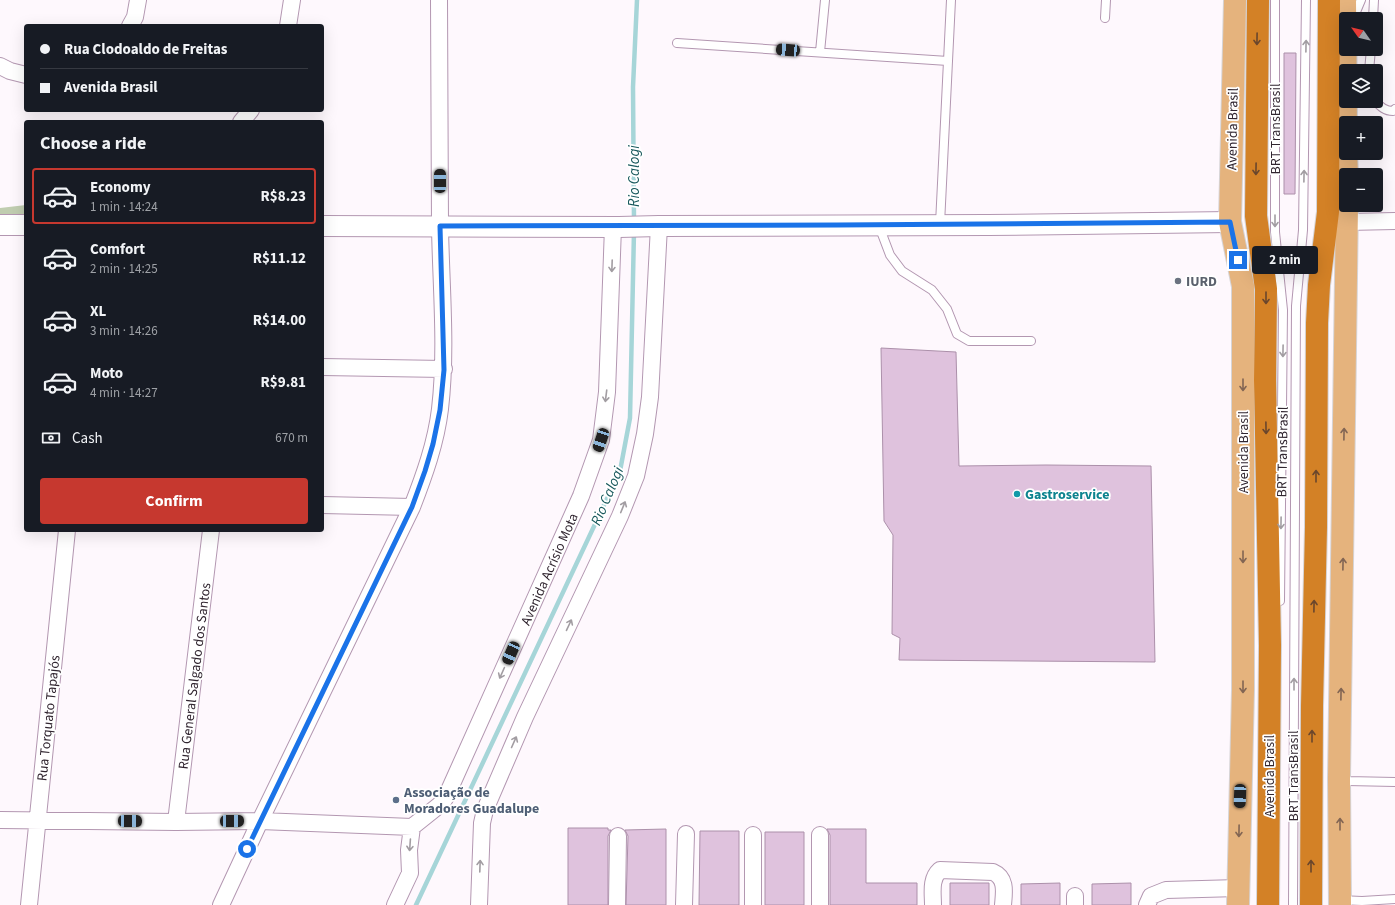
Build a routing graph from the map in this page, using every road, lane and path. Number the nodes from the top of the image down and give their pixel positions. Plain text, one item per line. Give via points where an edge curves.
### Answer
1 (138, 0) edge
2 (292, 0) edge
3 (439, 0) edge
4 (824, 0) edge
5 (951, 0) edge
6 (1106, 0) edge
7 (1235, 0) edge
8 (1258, 0) edge
9 (1275, 0) edge
10 (1306, 0) edge
11 (1329, 0) edge
12 (1345, 0) edge
13 (1361, 0) edge
14 (1374, 0) edge
15 (1346, 12) edge
16 (1355, 12) edge
17 (1373, 12) edge
18 (1106, 18) dead end
19 (131, 24) edge
20 (288, 24) edge
21 (677, 43) dead end
22 (820, 52) junction
23 (1347, 56) edge
24 (948, 61) junction
25 (0, 66) edge
26 (24, 74) edge
27 (1383, 108) edge
28 (1395, 109) edge
29 (249, 112) edge
30 (1346, 116) edge
31 (243, 120) edge
32 (1347, 213) edge
33 (1395, 221) edge
34 (1230, 222) junction
35 (2, 224) edge
36 (878, 224) junction
37 (940, 224) junction
38 (24, 225) edge
39 (324, 226) edge
40 (440, 226) junction
41 (655, 226) junction
42 (616, 227) junction
43 (1031, 341) dead end
44 (324, 367) edge
45 (444, 370) junction
46 (324, 505) edge
47 (412, 507) junction
48 (67, 532) edge
49 (211, 532) edge
50 (1280, 611) dead end
51 (1340, 779) junction
52 (1395, 782) edge
53 (0, 820) edge
54 (38, 820) junction
55 (260, 821) junction
56 (176, 822) junction
57 (1277, 826) dead end
58 (412, 827) junction
59 (686, 834) dead end
60 (753, 835) dead end
61 (820, 835) dead end
62 (618, 836) dead end
63 (1238, 896) edge
64 (1395, 899) edge
65 (1340, 902) edge
66 (28, 905) edge
67 (221, 905) edge
68 (395, 905) edge
69 (479, 905) edge
70 (617, 905) edge
71 (684, 905) edge
72 (753, 905) edge
73 (820, 905) edge
74 (933, 905) edge
75 (1003, 905) edge
76 (1147, 905) edge
77 (1268, 905) edge
78 (1276, 905) edge
79 (1293, 905) edge
80 (1311, 905) edge

1 - 19 street
2 - 20 street
3 - 40 street
4 - 22 lane
5 - 24 lane
6 - 18 lane
7 - 34 main road, Avenida Brasil
8 -> 77 highway, Avenida Brasil via 1256,216 1266,289 1265,380 1270,644
9 -> 50 lane, BRT TransBrasil via 1275,232 1283,310
79 -> 10 lane, BRT TransBrasil via 1296,306 1303,230
80 -> 11 highway via 1317,322 1328,212
12 - 15 main road
13 - 16 lane
14 - 17 lane
21 - 22 lane
22 - 24 lane
23 - 30 main road
24 - 37 lane
25 - 26 street
27 - 28 lane via 1388,111
29 - 31 street
32 - 33 street
51 -> 32 main road
34 - 37 street
34 -> 63 main road, Avenida Brasil via 1243,286 1243,690
35 - 38 street
36 - 37 street
36 - 41 street
36 - 43 lane via 890,254 902,271 932,290 947,309 957,334 969,341
39 - 40 street
40 - 42 street
40 - 45 street
41 - 42 street
69 -> 41 street via 484,810 620,516 636,476 650,396
42 -> 58 street, Avenida Acrísio Mota via 607,392 601,440 582,496 447,795 442,803
44 - 45 street
45 - 47 street via 433,444
46 - 47 street
47 - 55 street
48 - 54 street, Rua Torquato Tapajós
49 - 56 street, Rua General Salgado dos Santos
51 - 52 lane
65 -> 51 main road
53 - 54 street
54 - 56 street
54 - 66 street, Rua Torquato Tapajós
55 - 56 street
55 - 58 street
55 - 67 street
57 - 78 lane, BRT TransBrasil
58 -> 68 street via 410,873
59 - 71 street
60 - 72 street
61 - 73 street
62 - 70 street
63 - 76 street via 1166,890 1151,896
64 - 65 lane
74 - 75 street via 933,880 940,870 998,874 1004,885

